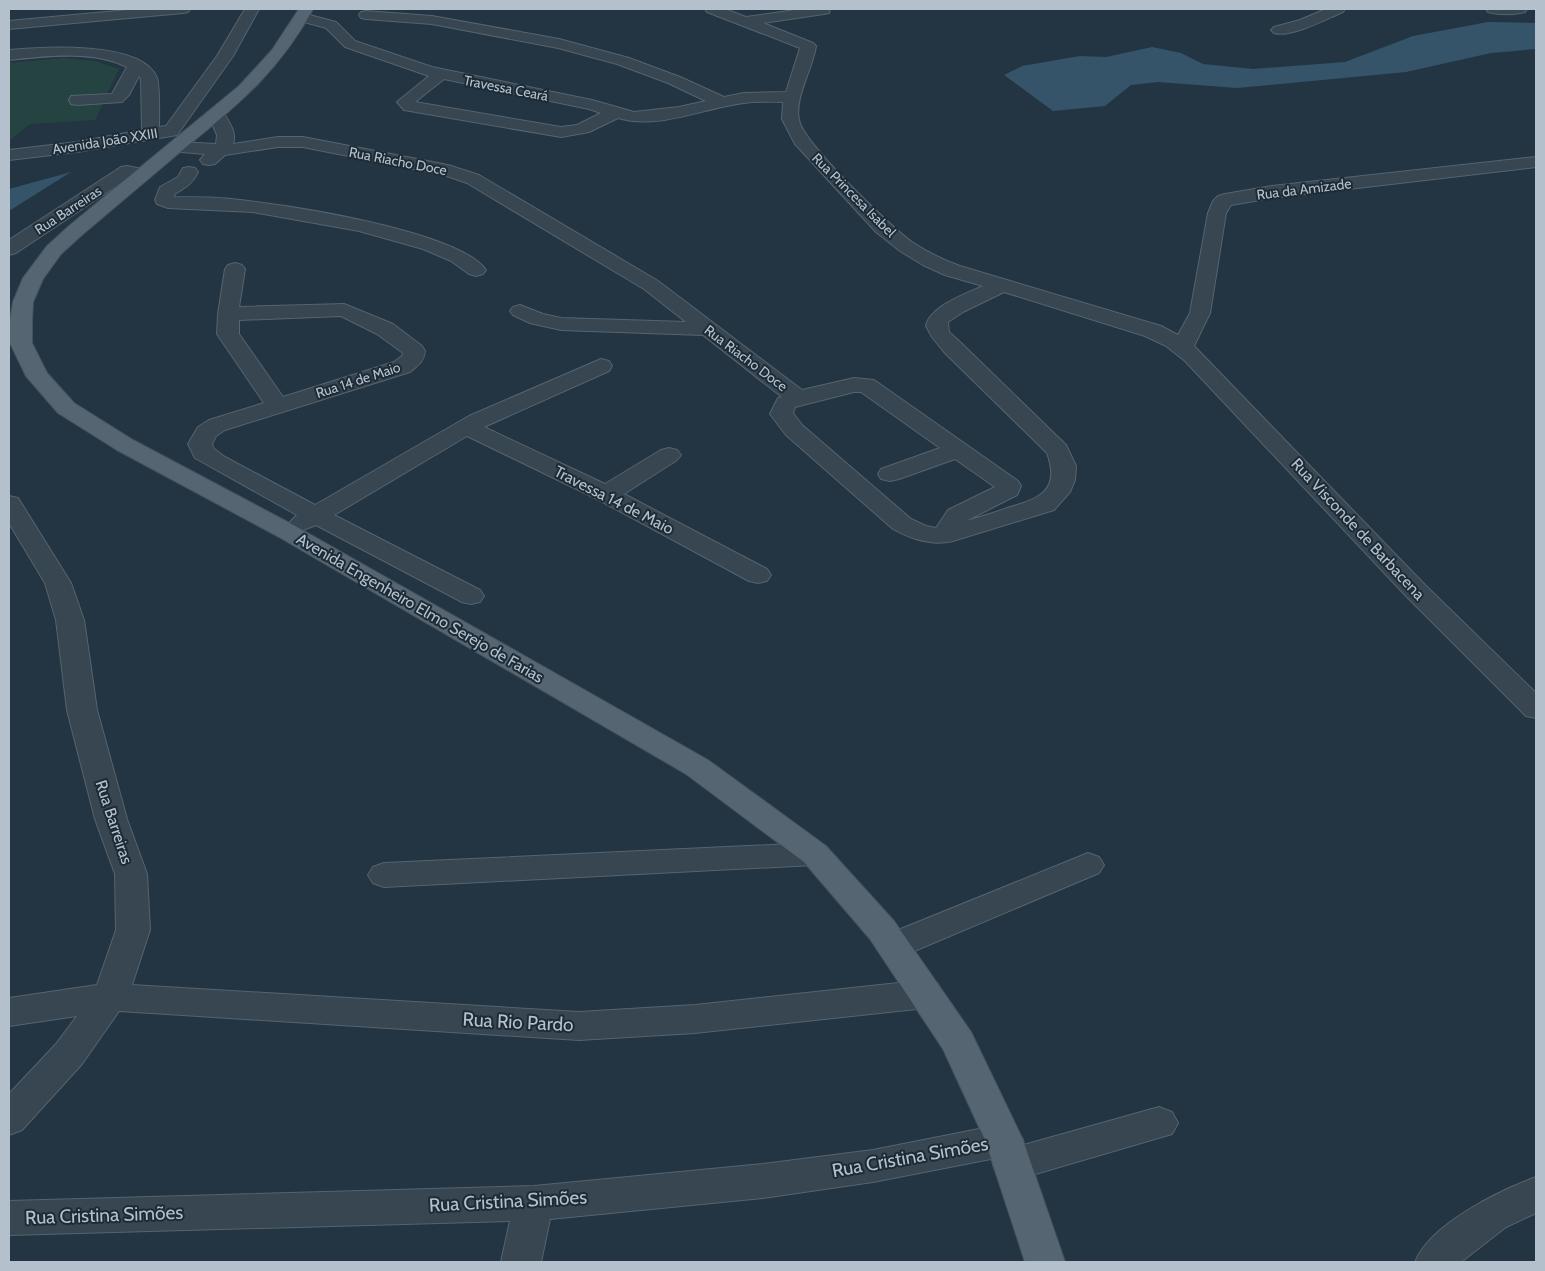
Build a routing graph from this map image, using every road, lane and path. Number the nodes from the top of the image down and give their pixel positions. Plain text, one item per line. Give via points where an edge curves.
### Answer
1 (148, 9) edge
2 (183, 9) edge
3 (252, 9) edge
4 (712, 9) edge
5 (1338, 9) edge
6 (1493, 9) edge
7 (1520, 9) edge
8 (826, 10) edge
9 (304, 13) edge
10 (366, 15) dead end
11 (9, 20) edge
12 (746, 22) junction
13 (9, 25) edge
14 (1279, 30) dead end
15 (808, 46) junction
16 (9, 55) edge
17 (136, 66) junction
18 (441, 74) junction
19 (793, 97) junction
20 (76, 100) dead end
21 (721, 102) junction
22 (616, 112) junction
23 (217, 116) junction
24 (202, 128) joint
25 (151, 134) junction
26 (173, 139) junction
27 (77, 147) junction
28 (221, 150) junction
29 (9, 155) edge
30 (1536, 162) edge
31 (122, 171) junction
32 (189, 172) junction
33 (9, 249) edge
34 (235, 268) dead end
35 (476, 270) dead end
36 (1002, 285) junction
37 (520, 311) dead end
38 (228, 314) junction
39 (708, 329) junction
40 (1183, 346) junction
41 (601, 366) dead end
42 (798, 398) junction
43 (277, 405) junction
44 (468, 428) junction
45 (958, 450) junction
46 (669, 455) dead end
47 (890, 474) dead end
48 (606, 494) junction
49 (315, 514) junction
50 (13, 519) edge
51 (288, 532) junction
52 (944, 536) junction
53 (758, 575) dead end
54 (471, 596) dead end
55 (1536, 709) edge
56 (815, 854) junction
57 (1088, 865) dead end
58 (384, 875) dead end
59 (893, 946) junction
60 (926, 994) junction
61 (110, 998) junction
62 (9, 1012) edge
63 (9, 1119) edge
64 (1159, 1123) dead end
65 (1008, 1153) junction
66 (1536, 1194) edge
67 (534, 1203) junction
68 (9, 1218) edge
69 (521, 1262) edge
70 (1045, 1262) edge
71 (1435, 1262) edge

1 - 11 street
2 - 13 street
3 - 26 street
4 - 12 street
5 - 14 street
6 - 7 street
8 - 12 street
8 - 15 street, Rua Princesa Isabel
9 - 18 street, Travessa Ceará via 331,26 350,44
9 - 23 main road via 286,45 266,70
10 - 21 street via 432,20 559,44 631,64
12 - 15 street
15 - 19 street, Rua Princesa Isabel
16 - 17 street via 51,52 95,54 114,56
17 - 20 street via 121,95 116,98
17 - 25 street via 149,78
18 - 22 street, Travessa Ceará
18 - 22 street via 405,102 410,106 561,132 580,129
19 - 21 street, Travessa Ceará
19 - 36 street, Rua Princesa Isabel via 790,119 811,152 862,207 904,245 940,266
21 - 22 street, Travessa Ceará via 642,117
23 - 24 main road
23 - 28 street via 227,135
24 - 26 street, Avenida João XXIII
25 - 26 street, Avenida João XXIII
25 - 27 street, Avenida João XXIII
26 - 28 street, Rua Riacho Doce
26 - 31 main road, Avenida Engenheiro Elmo Serejo de Farias
27 - 29 street, Avenida João XXIII
27 - 31 street, Rua Barreiras
28 - 32 street
28 - 39 street, Rua Riacho Doce via 303,142 458,172 651,285
30 - 40 street, Rua da Amizade via 1225,200 1217,213 1200,312
31 - 32 street
31 - 33 street, Rua Barreiras
31 - 51 main road, Avenida Engenheiro Elmo Serejo de Farias via 33,278 23,302 21,343 36,376 66,408 125,445
32 - 35 street via 186,180 166,192 164,200 262,208 366,227 438,248 465,260
34 - 38 street
36 - 40 street, Rua Princesa Isabel via 1153,332
36 - 52 street, Rua Riacho Doce via 950,311 940,318 938,329 952,347 1058,450 1064,466 1063,480 1045,505
37 - 39 street via 561,324
38 - 43 street via 228,334 232,342
38 - 43 street, Rua 14 de Maio via 344,310 385,329 414,352 413,359 402,367
39 - 42 street, Rua Riacho Doce
40 - 55 street, Rua Visconde de Barbacena via 1416,591
41 - 44 street via 508,405
42 - 45 street via 866,385
42 - 52 street, Rua Riacho Doce via 786,403 781,414 794,430 902,524 928,536
43 - 49 street, Rua 14 de Maio via 206,432 200,444 203,453
44 - 48 street, Travessa 14 de Maio
44 - 49 street
45 - 47 street
45 - 52 street via 1009,486 1008,490 957,515
46 - 48 street
48 - 53 street, Travessa 14 de Maio
49 - 51 street
49 - 54 street, Rua 14 de Maio
50 - 61 street, Rua Barreiras via 58,582 70,620 82,710 111,819 131,874 133,930
51 - 56 main road, Avenida Engenheiro Elmo Serejo de Farias via 697,767
56 - 58 street
56 - 59 main road, Avenida Engenheiro Elmo Serejo de Farias
57 - 59 street
59 - 60 main road, Avenida Engenheiro Elmo Serejo de Farias
60 - 61 street, Rua Rio Pardo via 694,1019 579,1026
60 - 65 main road, Avenida Engenheiro Elmo Serejo de Farias via 958,1042
61 - 62 street, Rua Rio Pardo
61 - 63 street, Rua Barreiras via 69,1054
64 - 65 street, Rua Cristina Simões
65 - 67 street, Rua Cristina Simões
65 - 70 main road, Avenida Engenheiro Elmo Serejo de Farias
66 - 71 street via 1492,1215
67 - 68 street, Rua Cristina Simões
67 - 69 street

